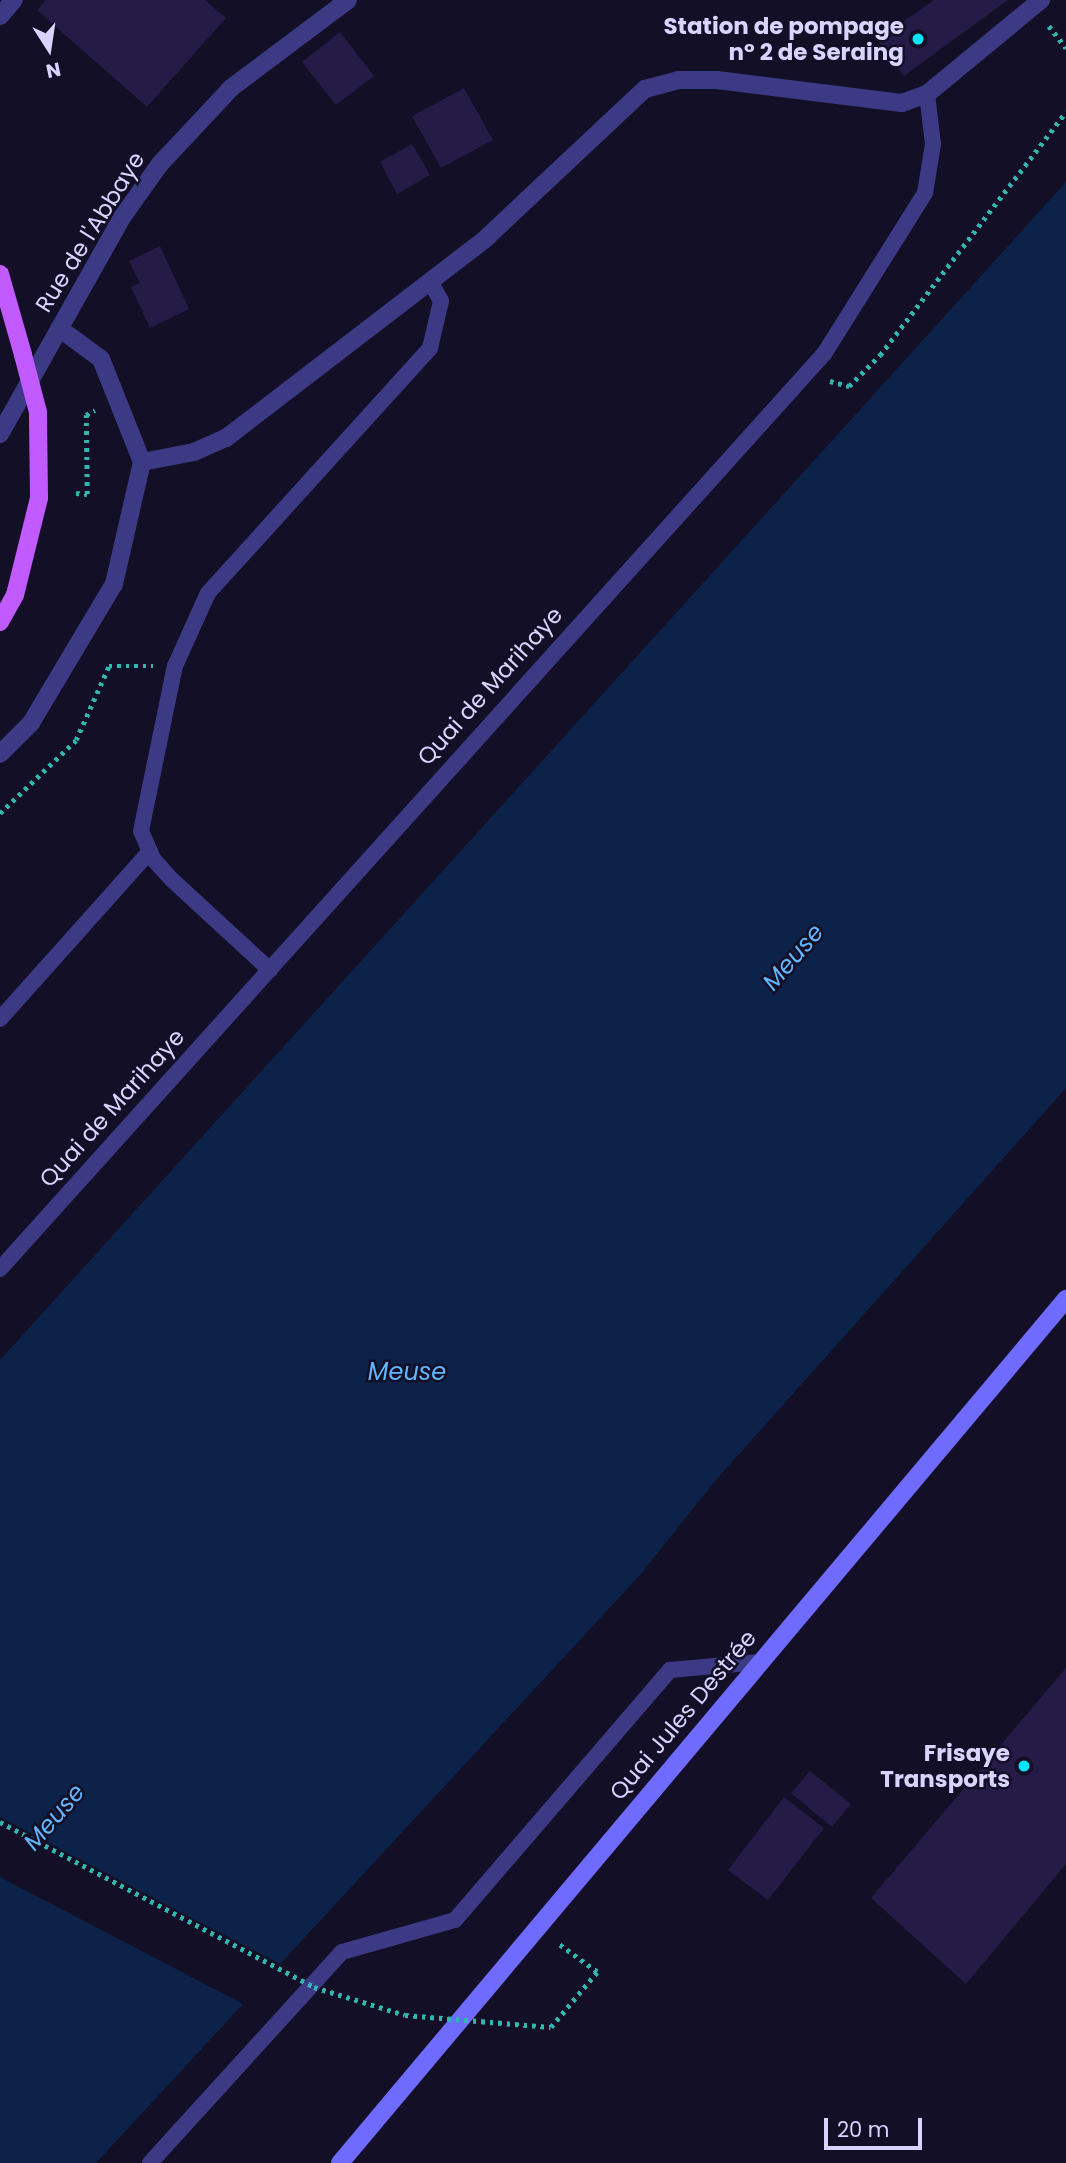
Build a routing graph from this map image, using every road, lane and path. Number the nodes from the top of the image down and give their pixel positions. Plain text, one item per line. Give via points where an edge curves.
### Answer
1 (14, 0) edge
2 (348, 0) edge
3 (1041, 0) edge
4 (0, 16) edge
5 (927, 94) junction
6 (1066, 112) edge
7 (0, 274) edge
8 (430, 281) junction
9 (59, 328) junction
10 (806, 375) junction
11 (86, 415) dead end
12 (0, 434) edge
13 (142, 462) junction
14 (76, 493) dead end
15 (0, 622) edge
16 (175, 666) junction
17 (0, 754) edge
18 (0, 813) edge
19 (150, 851) junction
20 (270, 970) junction
21 (0, 1019) edge
22 (0, 1269) edge
23 (1066, 1299) edge
24 (760, 1662) junction
25 (0, 1822) edge
26 (536, 1928) junction
27 (150, 2163) edge
28 (340, 2163) edge

1 - 4 street
2 - 9 street, Rue de l'Abbaye via 253,70 192,124 142,186
3 - 5 street
5 - 8 street via 902,103 717,80 679,80 645,89 533,198
5 - 10 lane, Quai de Marihaye via 933,144 925,194 869,289
6 - 10 path via 937,283 849,386
7 - 15 main road, bridge via 38,412 42,461 30,543 15,595
8 - 13 street via 226,438 194,452
8 - 16 lane via 441,301 430,348 208,593
9 - 12 street, Rue de l'Abbaye
9 - 13 street via 101,359
10 - 20 lane, Quai de Marihaye
11 - 14 path via 87,494
13 - 17 street via 114,583 31,723
16 - 18 path via 109,666 76,740
16 - 19 lane via 141,831
19 - 20 lane via 172,880
19 - 21 lane
20 - 22 lane, Quai de Marihaye
23 - 24 main road, Quai Jules Destrée
24 - 26 main road, Quai Jules Destrée
24 - 27 lane via 670,1670 455,1920 342,1952
25 - 26 path, bridge via 314,1987 405,2015 551,2027 597,1972
26 - 28 main road, Quai Jules Destrée

